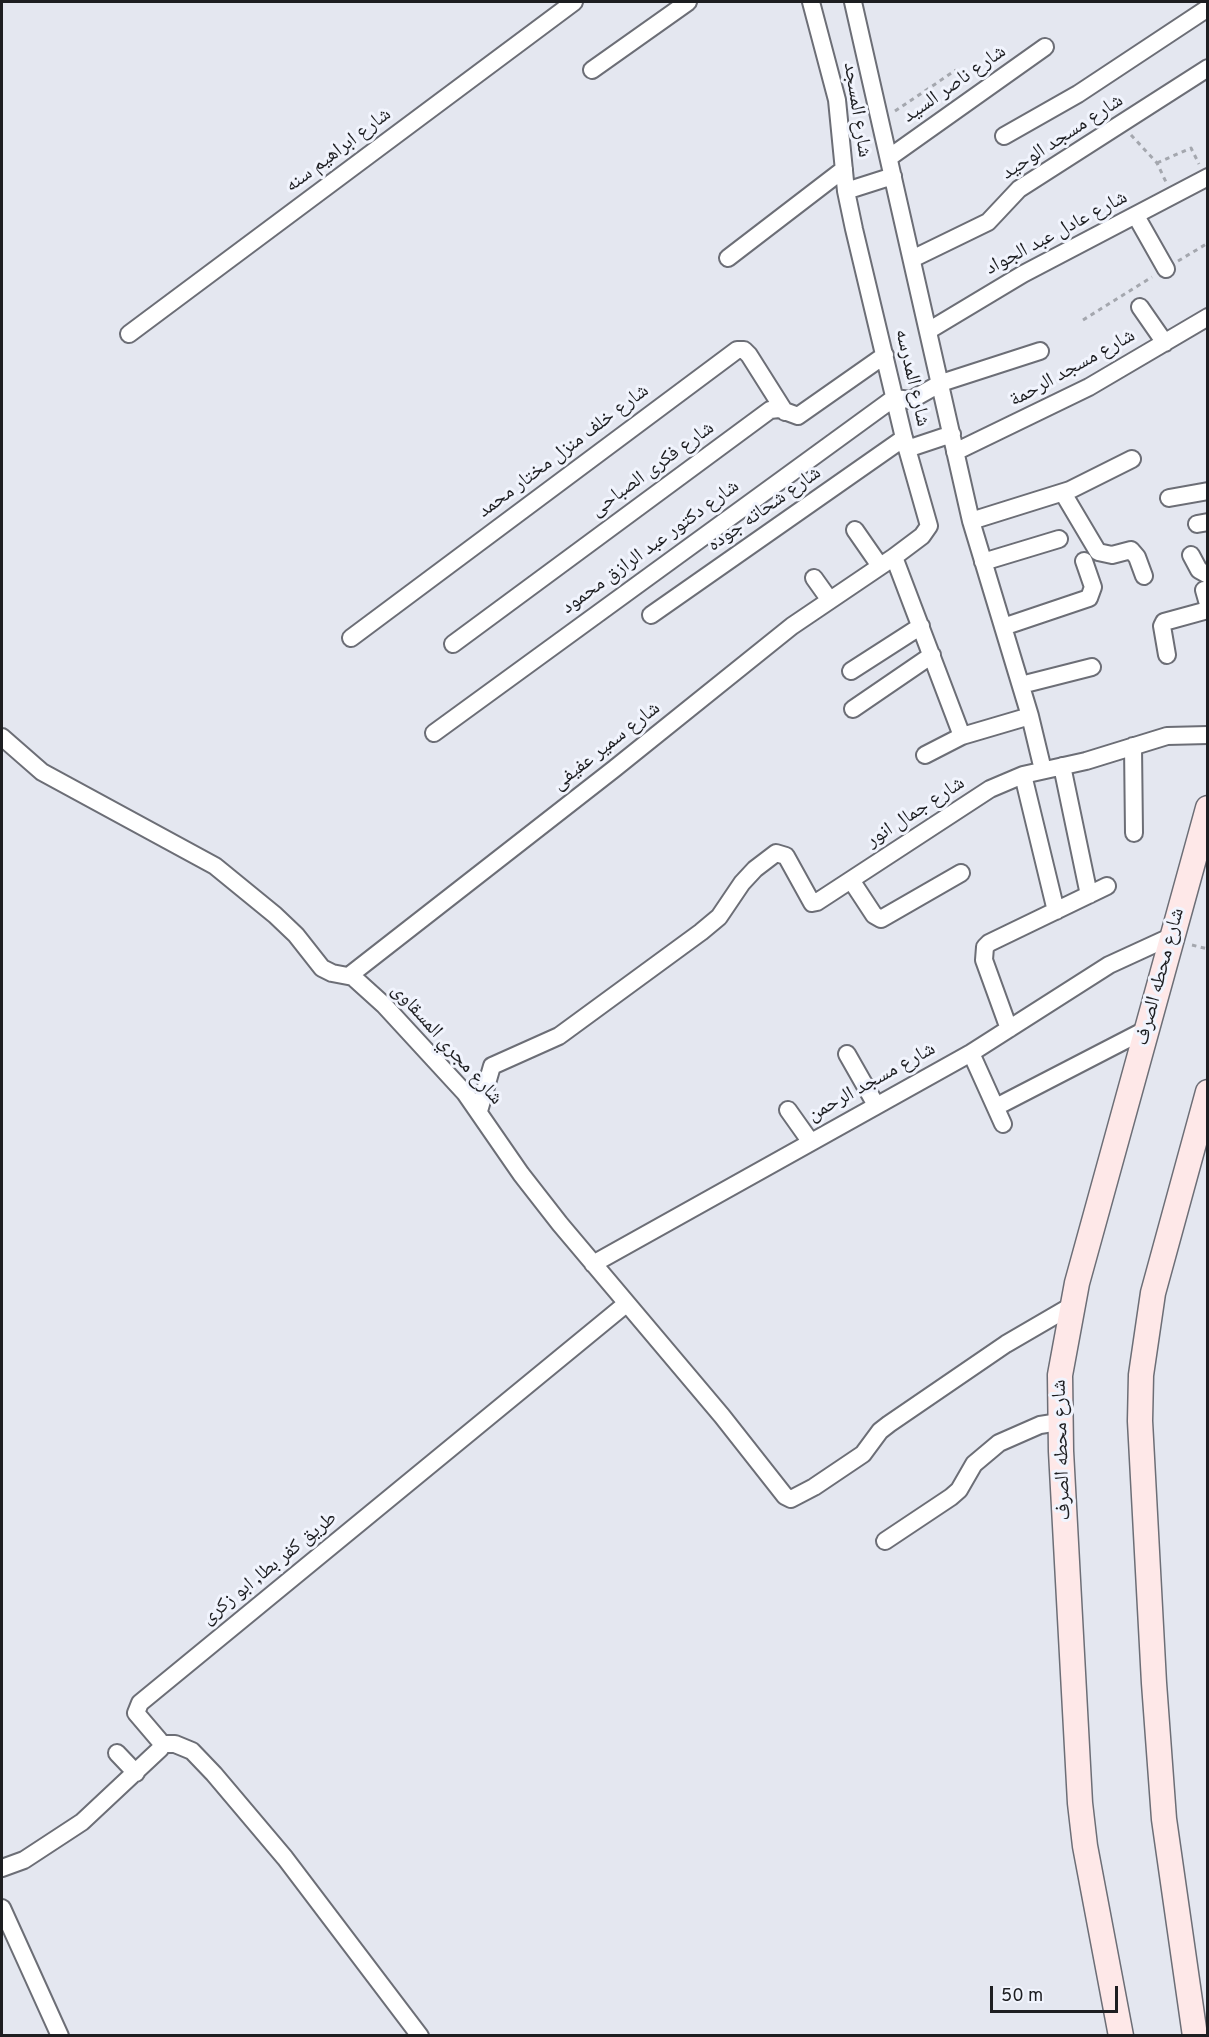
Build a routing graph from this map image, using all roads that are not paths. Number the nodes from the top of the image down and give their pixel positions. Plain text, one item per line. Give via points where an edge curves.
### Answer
1 (574, 2) edge
2 (688, 2) edge
3 (812, 2) edge
4 (853, 2) edge
5 (1208, 8) edge
6 (1045, 47) dead end
7 (1208, 68) edge
8 (592, 70) dead end
9 (1004, 136) dead end
10 (890, 156) junction
11 (844, 169) junction
12 (893, 176) junction
13 (1206, 177) edge
14 (846, 191) junction
15 (1136, 216) junction
16 (728, 258) dead end
17 (912, 259) junction
18 (1166, 268) road end
19 (1140, 307) dead end
20 (1208, 317) edge
21 (928, 331) junction
22 (129, 334) dead end
23 (1165, 343) junction
24 (1040, 351) dead end
25 (885, 355) junction
26 (941, 383) junction
27 (894, 398) junction
28 (786, 412) junction
29 (952, 434) junction
30 (905, 444) junction
31 (955, 452) junction
32 (1132, 459) dead end
33 (1208, 491) edge
34 (1063, 493) junction
35 (1169, 498) dead end
36 (972, 521) junction
37 (855, 530) dead end
38 (1059, 539) dead end
39 (1191, 555) dead end
40 (983, 561) junction
41 (1084, 561) dead end
42 (887, 562) junction
43 (1144, 576) dead end
44 (814, 578) dead end
45 (1206, 590) edge
46 (829, 599) junction
47 (1208, 610) edge
48 (651, 615) dead end
49 (921, 626) junction
50 (1004, 627) junction
51 (351, 638) dead end
52 (453, 644) dead end
53 (932, 655) junction
54 (1167, 655) dead end
55 (1092, 667) dead end
56 (851, 671) dead end
57 (1021, 685) junction
58 (854, 708) dead end
59 (1030, 716) junction
60 (434, 733) dead end
61 (1208, 735) edge
62 (962, 736) junction
63 (2, 737) edge
64 (1133, 746) junction
65 (925, 755) dead end
66 (1062, 766) junction
67 (1043, 770) junction
68 (1023, 775) junction
69 (1208, 808) edge
70 (1134, 833) dead end
71 (961, 873) dead end
72 (851, 880) junction
73 (1107, 886) dead end
74 (1089, 895) junction
75 (1056, 911) junction
76 (1177, 940) junction
77 (350, 975) junction
78 (1009, 1029) junction
79 (1147, 1029) junction
80 (971, 1053) junction
81 (847, 1054) dead end
82 (1208, 1092) edge
83 (876, 1105) junction
84 (996, 1107) junction
85 (788, 1110) dead end
86 (479, 1111) junction
87 (1003, 1124) dead end
88 (810, 1141) junction
89 (593, 1264) junction
90 (626, 1304) junction
91 (1073, 1305) junction
92 (1059, 1422) junction
93 (885, 1541) dead end
94 (162, 1744) junction
95 (117, 1753) dead end
96 (136, 1773) junction
97 (2, 1868) edge
98 (2, 1908) edge
99 (60, 2036) edge
100 (420, 2036) edge
101 (1121, 2036) edge
102 (1195, 2036) edge

1 - 22 street, شارع ابراهيم سنه
2 - 8 street
3 - 11 street, شارع المسجد via 837,100
4 - 10 street
5 - 9 street via 1078,94
6 - 10 street, شارع ناصر السيد
7 - 17 street, شارع مسجد الوحيد via 1019,189 988,222
10 - 12 street
11 - 14 street, شارع المسجد
11 - 16 street
12 - 14 street
12 - 17 street
13 - 15 street, شارع عادل عبد الجواد
14 - 25 street, شارع المدرسه
15 - 18 street
15 - 21 street, شارع عادل عبد الجواد via 1023,273
17 - 21 street
19 - 23 street
20 - 23 street, شارع مسجد الرحمة
21 - 26 street
23 - 31 street, شارع مسجد الرحمة via 1089,387
24 - 26 street
25 - 27 street, شارع المدرسه
25 - 28 street, شارع فكرى الصباحى via 807,411 798,416
26 - 27 street via 911,400
26 - 29 street
27 - 30 street, شارع المدرسه
27 - 60 street, شارع دكتور عبد الرازق محمود
28 - 51 street, شارع خلف منزل مختار محمد via 749,355 737,350
28 - 52 street, شارع فكرى الصباحى via 770,411
29 - 30 street, شارع شحاته جوده
29 - 31 street
30 - 42 street, شارع المدرسه via 929,526 922,536
30 - 48 street, شارع شحاته جوده
31 - 36 street
32 - 34 street
33 - 35 street
34 - 36 street
34 - 43 street via 1098,552 1134,552
36 - 40 street
37 - 42 street
38 - 40 street
39 - 45 street
40 - 50 street
41 - 50 street via 1093,587 1089,598
42 - 46 street, شارع سمير عفيفى
42 - 49 street
44 - 46 street
46 - 77 street, شارع سمير عفيفى
47 - 54 street via 1167,620 1162,626
49 - 53 street
49 - 56 street
50 - 57 street
53 - 58 street
53 - 62 street
55 - 57 street
57 - 59 street
59 - 62 street
59 - 67 street
61 - 64 street, شارع جمال انور via 1167,736
62 - 65 street
63 - 77 street, شارع مجري المسقاوى via 42,772 215,866 296,935 322,968
64 - 66 street, شارع جمال انور
64 - 70 street
66 - 67 street, شارع جمال انور
66 - 74 street
67 - 68 street, شارع جمال انور
68 - 72 street, شارع جمال انور via 990,789
68 - 75 street
69 - 76 street, شارع محطه الصرف
71 - 72 street via 881,919 874,915
72 - 86 street, شارع جمال انور via 812,903 786,856 776,853 755,868 719,917 701,932 559,1036 492,1066
73 - 74 street
74 - 75 street
75 - 78 street via 985,947 984,960
76 - 78 street, شارع مسجد الرحمن via 1109,965
76 - 79 street, شارع محطه الصرف
77 - 86 street, شارع مجري المسقاوى via 448,1072
78 - 80 street, شارع مسجد الرحمن
79 - 84 street
79 - 91 street, شارع محطه الصرف
80 - 83 street, شارع مسجد الرحمن
80 - 84 street
81 - 83 street
82 - 102 street via 1153,1293 1145,1336 1140,1409 1164,1819
83 - 88 street, شارع مسجد الرحمن
84 - 87 street
85 - 88 street
86 - 89 street, شارع مجري المسقاوى via 521,1174
88 - 89 street, شارع مسجد الرحمن
89 - 90 street, شارع مجري المسقاوى
90 - 91 street, شارع مجري المسقاوى via 791,1499 863,1454 889,1424 1006,1344
90 - 94 street, طريق كفر بطا, ابو زكرى via 140,1703 136,1713
91 - 92 street, شارع محطه الصرف via 1060,1375
92 - 93 street via 1040,1425 999,1443 974,1464 951,1497
92 - 101 street, شارع محطه الصرف via 1080,1803
94 - 96 street
94 - 100 street via 192,1751 214,1774 285,1857
95 - 96 street
96 - 97 street via 55,1842
98 - 99 street

